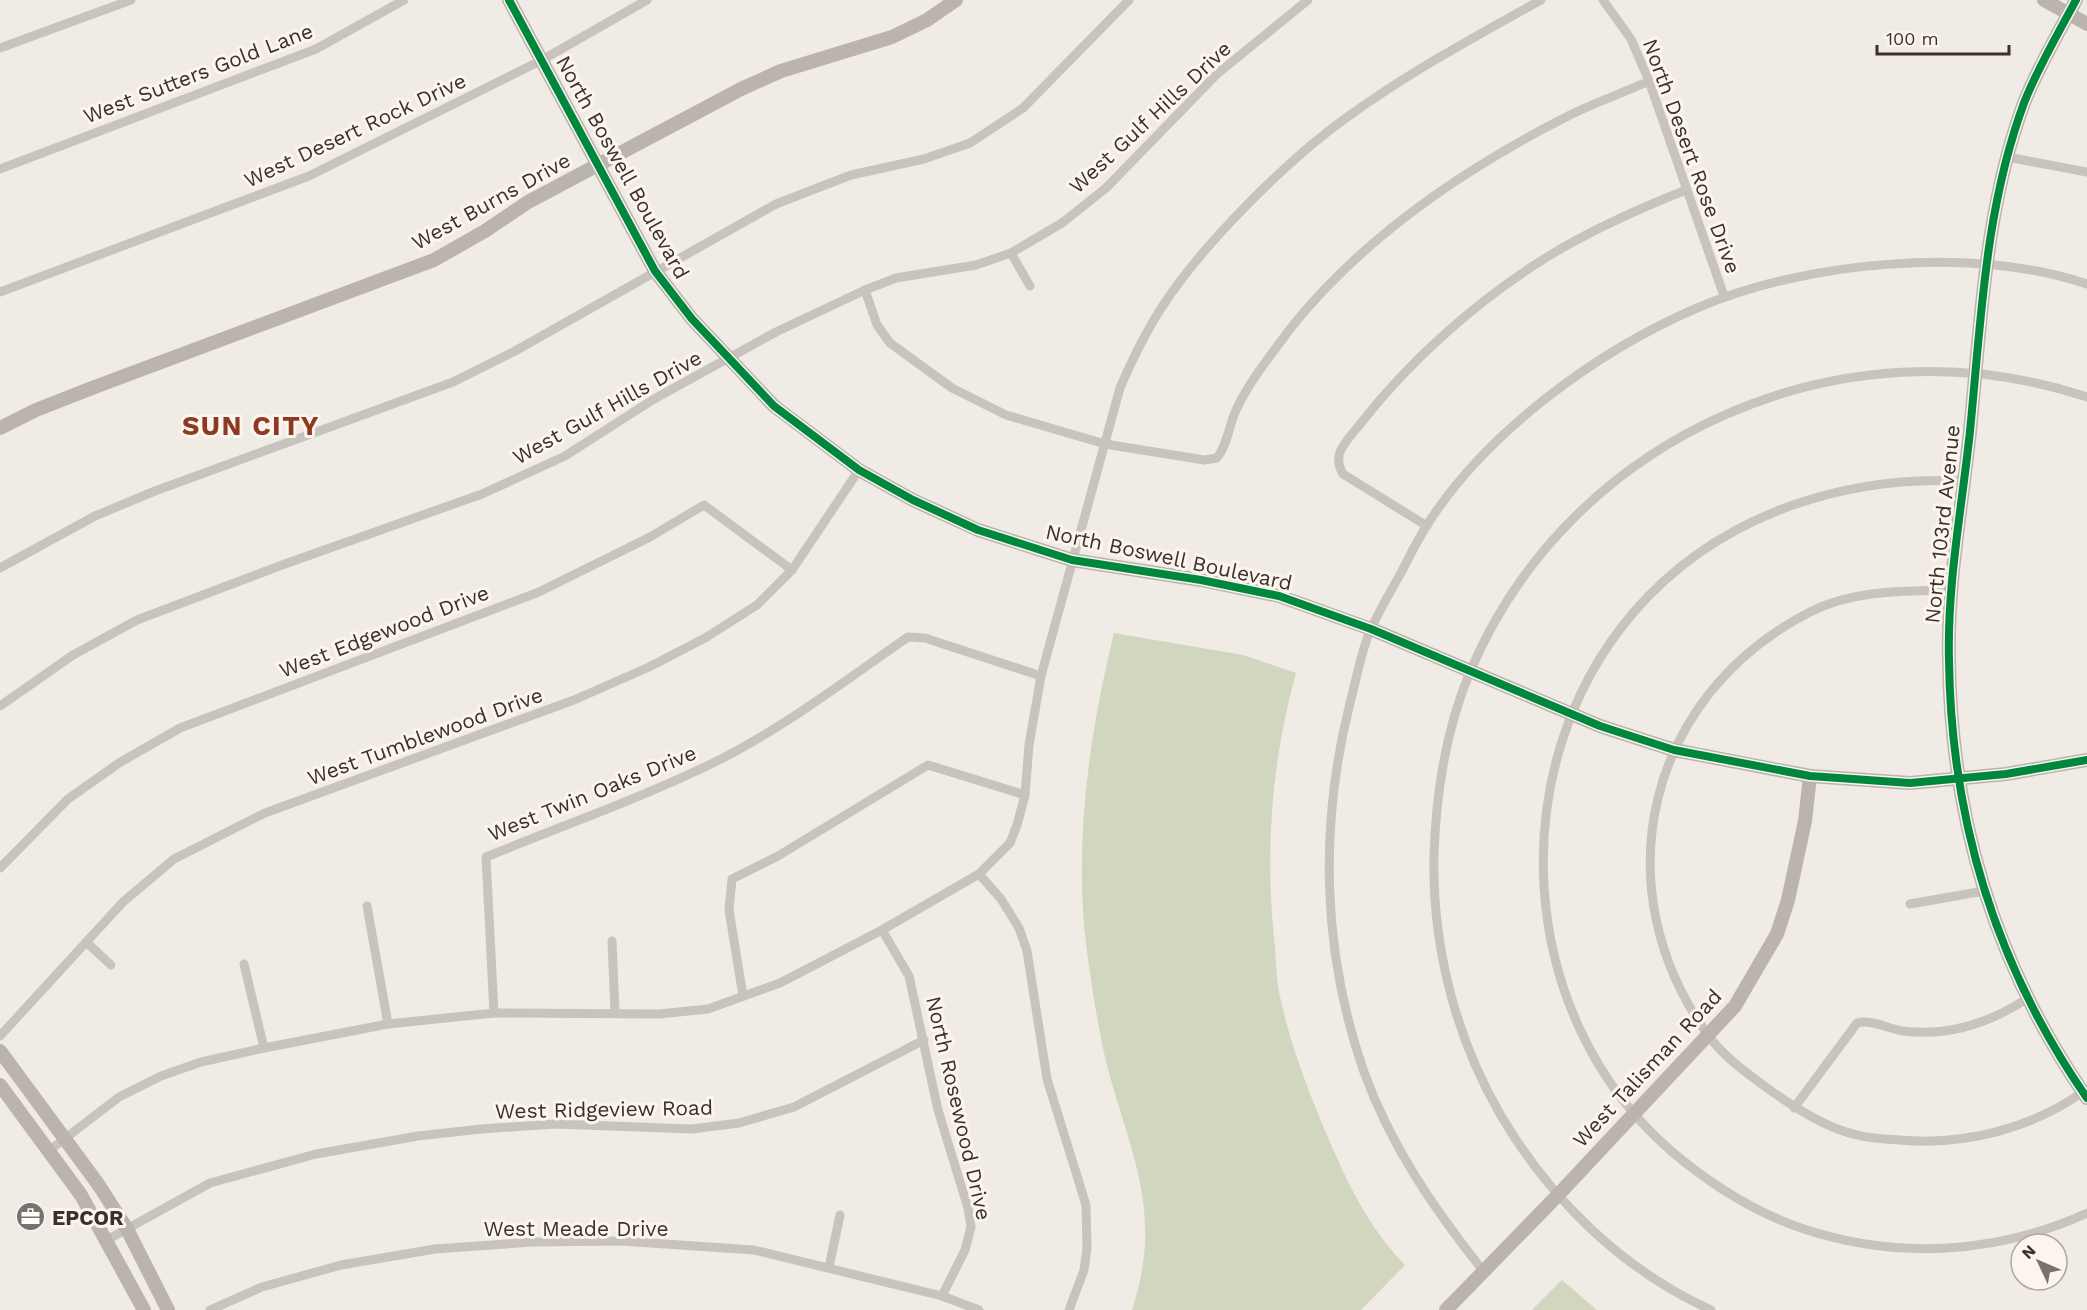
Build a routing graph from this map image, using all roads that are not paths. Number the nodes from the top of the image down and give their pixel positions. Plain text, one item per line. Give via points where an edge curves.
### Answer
1 (131, 0) edge
2 (404, 0) edge
3 (509, 0) edge
4 (647, 0) edge
5 (956, 0) edge
6 (1129, 0) edge
7 (1308, 0) edge
8 (1541, 0) edge
9 (1603, 0) edge
10 (2044, 0) edge
11 (2076, 0) edge
12 (2069, 14) junction
13 (2087, 24) edge
14 (0, 48) edge
15 (542, 60) junction
16 (1649, 81) junction
17 (2007, 157) junction
18 (598, 166) junction
19 (0, 169) edge
20 (2087, 172) edge
21 (1686, 190) junction
22 (1011, 254) junction
23 (1986, 265) junction
24 (655, 271) junction
25 (2087, 285) edge
26 (1030, 286) dead end
27 (865, 290) junction
28 (0, 292) edge
29 (1724, 296) junction
30 (729, 360) junction
31 (1975, 372) junction
32 (2087, 397) edge
33 (0, 428) edge
34 (1105, 444) junction
35 (859, 470) junction
36 (1964, 481) junction
37 (1427, 526) junction
38 (1072, 560) junction
39 (0, 568) edge
40 (792, 570) junction
41 (1951, 590) junction
42 (1371, 629) junction
43 (1470, 671) junction
44 (1041, 676) junction
45 (0, 706) edge
46 (1571, 714) junction
47 (1674, 750) junction
48 (2087, 760) edge
49 (1810, 776) junction
50 (1959, 779) junction
51 (1025, 795) junction
52 (0, 868) edge
53 (979, 874) junction
54 (1984, 891) junction
55 (1910, 904) dead end
56 (367, 906) dead end
57 (882, 930) junction
58 (612, 941) dead end
59 (86, 942) junction
60 (244, 964) dead end
61 (111, 965) dead end
62 (743, 996) junction
63 (2028, 998) junction
64 (494, 1012) junction
65 (615, 1012) junction
66 (388, 1024) junction
67 (0, 1036) edge
68 (1709, 1037) junction
69 (924, 1040) junction
70 (264, 1048) junction
71 (0, 1051) edge
72 (0, 1085) edge
73 (2086, 1093) edge
74 (1794, 1108) junction
75 (1634, 1115) junction
76 (66, 1138) junction
77 (50, 1150) junction
78 (1557, 1196) junction
79 (2087, 1214) edge
80 (840, 1215) dead end
81 (127, 1229) junction
82 (107, 1240) junction
83 (829, 1267) junction
84 (1484, 1272) junction
85 (942, 1296) junction
86 (144, 1310) edge
87 (168, 1310) edge
88 (210, 1310) edge
89 (979, 1310) edge
90 (1068, 1310) edge
91 (1446, 1310) edge
92 (1711, 1310) edge

1 - 14 street
2 - 19 street, West Sutters Gold Lane via 316,48
3 - 15 street, North Boswell Boulevard
4 - 15 street, West Desert Rock Drive
5 - 18 street, West Burns Drive via 892,37 781,71 741,89
6 - 24 street via 1023,108 970,143 815,187
7 - 22 street, West Gulf Hills Drive via 1217,74 1106,188 1062,223
8 - 34 street via 1458,44 1383,92 1343,120 1272,182 1200,258 1163,306 1136,351 1120,388
9 - 16 street, North Desert Rose Drive via 1631,39
10 - 12 street
11 - 12 street, North 103rd Avenue
12 - 13 street
12 - 17 street, North 103rd Avenue via 2030,88
15 - 18 street, North Boswell Boulevard
15 - 28 street, West Desert Rock Drive via 309,176
16 - 21 street, North Desert Rose Drive
16 - 34 street via 1573,114 1511,147 1445,190 1369,249 1293,326 1253,378 1236,411 1224,449 1216,458 1204,460
17 - 20 street
17 - 23 street, North 103rd Avenue
18 - 24 street, North Boswell Boulevard
18 - 33 street, West Burns Drive via 528,202 434,260 92,388
21 - 29 street, North Desert Rose Drive
21 - 37 street via 1584,236 1508,284 1434,346 1364,420 1340,452 1338,464 1343,474
22 - 26 street
22 - 27 street, West Gulf Hills Drive via 976,265 896,278
23 - 25 street
23 - 29 street via 1878,264 1794,277
23 - 31 street, North 103rd Avenue
24 - 30 street, North Boswell Boulevard
24 - 39 street via 453,382 95,516
27 - 30 street, West Gulf Hills Drive via 776,332
27 - 34 street via 877,325 890,343 952,388 1006,415
29 - 37 street via 1637,337 1558,389 1475,465
30 - 35 street, North Boswell Boulevard via 774,406
30 - 45 street, West Gulf Hills Drive via 654,399 565,456 482,494 137,620 73,655
31 - 32 street via 2012,376
31 - 36 street, North 103rd Avenue
31 - 43 street via 1870,375 1767,396 1724,414 1651,454 1591,500 1544,550 1504,607
34 - 38 street
35 - 38 street, North Boswell Boulevard via 978,530
35 - 40 street, West Tumblewood Drive
36 - 41 street, North 103rd Avenue
36 - 46 street via 1897,481 1838,490 1761,516 1712,544 1633,613
37 - 42 street
38 - 42 street, North Boswell Boulevard via 1280,596
38 - 44 street
40 - 52 street, West Edgewood Drive via 704,505 650,537 538,592 180,728 119,763 68,800
40 - 59 street, West Tumblewood Drive via 757,605 649,667 574,700 265,813 215,836 174,858 123,902
41 - 47 street via 1889,591 1810,612 1761,643 1714,686
41 - 50 street, North 103rd Avenue via 1949,660
42 - 43 street, North Boswell Boulevard
42 - 84 street via 1336,771 1328,851 1335,956 1352,1034 1385,1122 1438,1213
43 - 46 street, North Boswell Boulevard
43 - 78 street via 1451,728 1435,829 1437,929 1466,1044 1514,1137
44 - 51 street
44 - 64 street, West Twin Oaks Drive via 926,638 908,637 794,716 719,760 641,797 486,857
46 - 47 street, North Boswell Boulevard
46 - 75 street via 1546,812 1542,850 1546,920 1564,993 1584,1041 1606,1079
47 - 49 street, North Boswell Boulevard
47 - 68 street via 1654,825 1651,900 1657,933 1688,1003
48 - 50 street, North Boswell Boulevard
49 - 50 street, North Boswell Boulevard via 1910,783
49 - 68 street, West Talisman Road via 1805,821 1777,934 1736,1006
50 - 54 street, North 103rd Avenue
51 - 53 street via 1010,843
51 - 62 street via 928,765 778,856 732,879 729,910
53 - 57 street
53 - 90 street via 1001,899 1019,928 1027,951 1047,1079 1086,1205 1084,1270
54 - 55 street
54 - 63 street, North 103rd Avenue
56 - 66 street
57 - 62 street via 780,983
57 - 69 street, North Rosewood Drive via 909,976
58 - 65 street
59 - 61 street
59 - 67 street, West Tumblewood Drive
60 - 70 street
62 - 65 street via 708,1009 659,1014
63 - 73 street, North 103rd Avenue via 2060,1058
63 - 74 street via 1991,1020 1958,1030 1916,1032 1857,1023
64 - 65 street
64 - 66 street
66 - 70 street
68 - 74 street via 1739,1067
68 - 75 street, West Talisman Road
69 - 81 street, West Ridgeview Road via 794,1107 739,1123 692,1129 555,1124 418,1136 316,1154 210,1183
69 - 85 street, North Rosewood Drive via 938,1110 971,1227 965,1250
70 - 76 street via 201,1062 161,1076 119,1097
71 - 76 street
72 - 77 street
73 - 74 street via 2022,1124 1949,1142 1856,1135
75 - 78 street, West Talisman Road
75 - 79 street via 1703,1179 1734,1199 1782,1222 1830,1238 1899,1249 1968,1247 2044,1231
76 - 77 street
76 - 81 street
77 - 82 street
78 - 84 street, West Talisman Road
78 - 92 street via 1597,1235 1642,1270
80 - 83 street
81 - 82 street, West Ridgeview Road
81 - 87 street
82 - 86 street
83 - 85 street, West Meade Drive
83 - 88 street, West Meade Drive via 754,1250 621,1241 522,1242 435,1249 341,1265 262,1287
84 - 91 street, West Talisman Road
85 - 89 street, West Meade Drive

